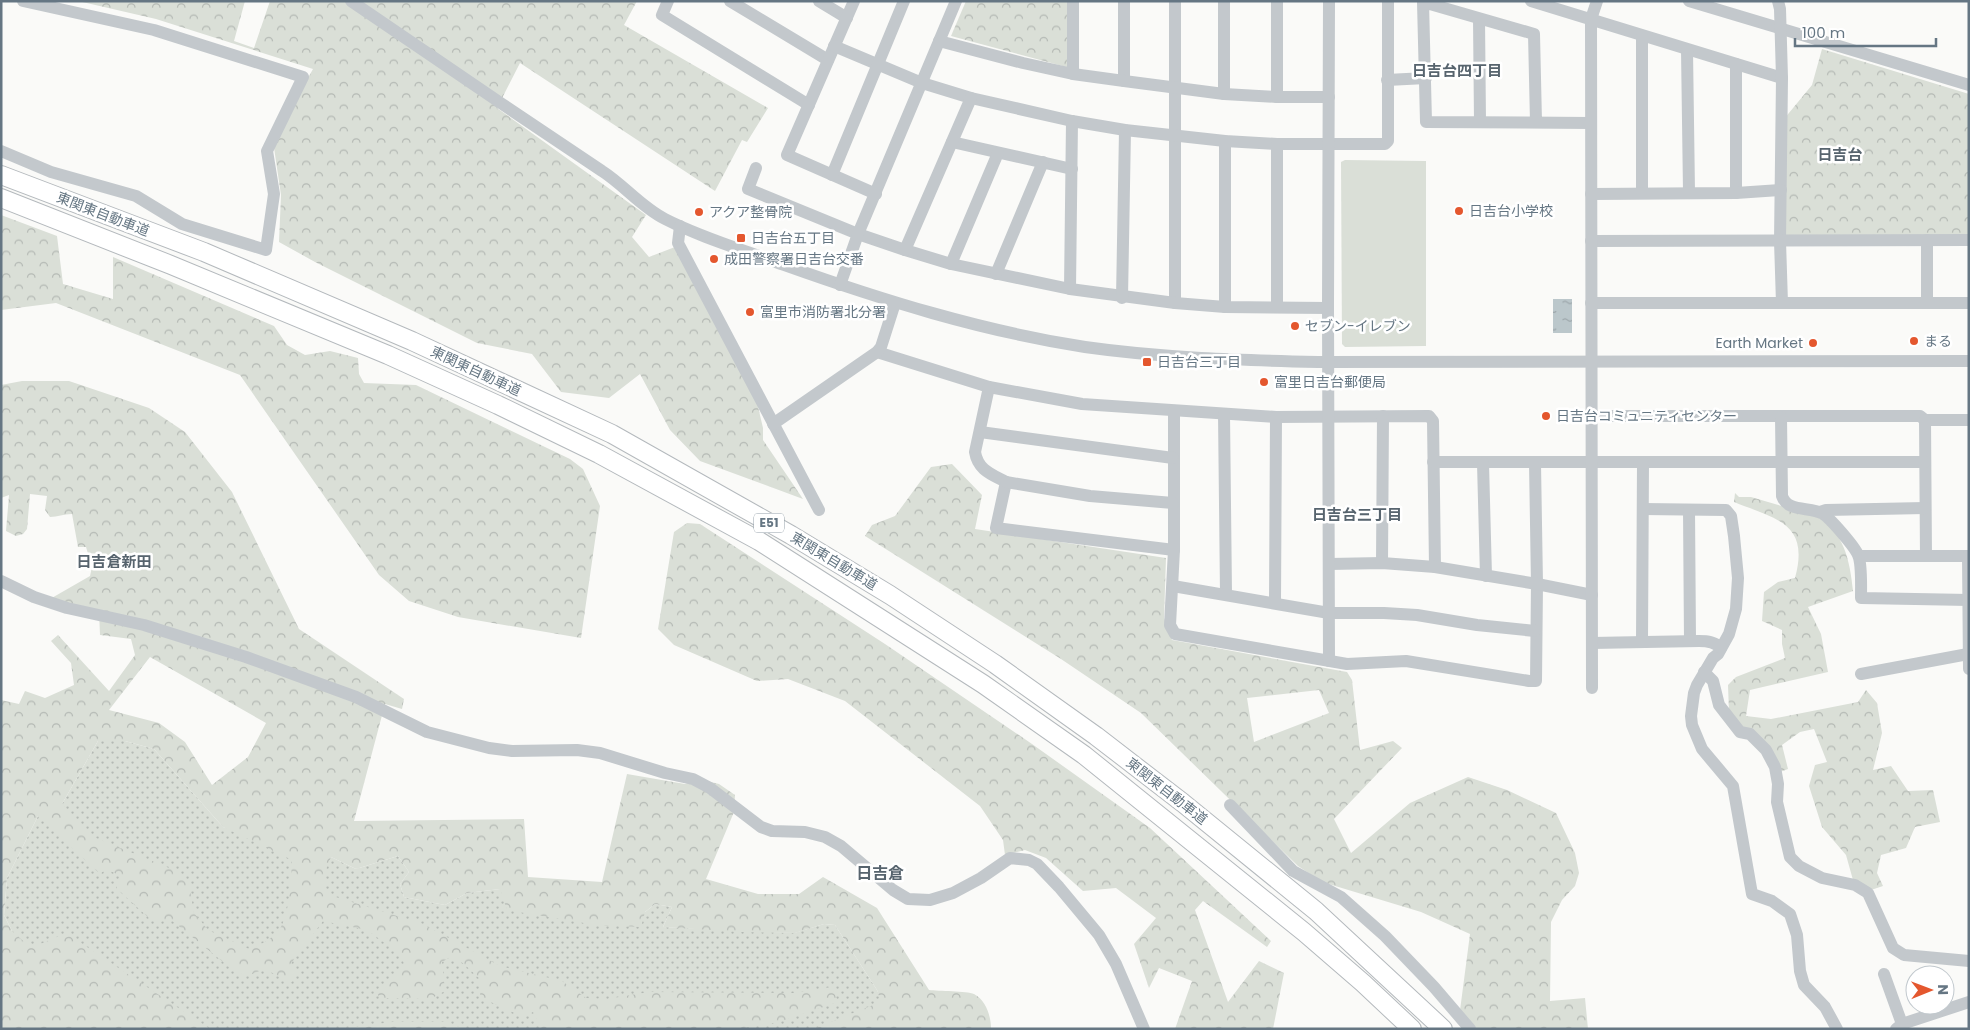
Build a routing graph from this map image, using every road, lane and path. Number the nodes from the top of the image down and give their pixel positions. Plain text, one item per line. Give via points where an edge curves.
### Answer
1 (23, 1) edge
2 (351, 1) edge
3 (668, 1) edge
4 (730, 1) edge
5 (819, 1) edge
6 (854, 1) edge
7 (904, 1) edge
8 (956, 1) edge
9 (1073, 1) edge
10 (1124, 1) edge
11 (1175, 1) edge
12 (1224, 1) edge
13 (1277, 1) edge
14 (1329, 1) edge
15 (1388, 1) edge
16 (1530, 1) edge
17 (1597, 1) edge
18 (1689, 1) edge
19 (1778, 1) edge
20 (847, 18) junction
21 (1479, 19) junction
22 (1591, 19) junction
23 (1781, 30) junction
24 (1642, 36) junction
25 (939, 41) junction
26 (834, 46) junction
27 (1687, 50) junction
28 (828, 60) junction
29 (1736, 64) junction
30 (879, 65) junction
31 (1073, 74) junction
32 (1426, 78) junction
33 (1782, 78) junction
34 (1387, 80) junction
35 (1124, 81) junction
36 (922, 83) junction
37 (1969, 85) edge
38 (1175, 87) junction
39 (1224, 94) junction
40 (1277, 97) junction
41 (1329, 97) junction
42 (971, 98) junction
43 (809, 105) junction
44 (1072, 121) junction
45 (1480, 122) junction
46 (1536, 122) junction
47 (1591, 123) junction
48 (1125, 130) junction
49 (1174, 136) junction
50 (1224, 141) junction
51 (952, 142) junction
52 (1277, 144) junction
53 (1329, 144) junction
54 (1, 151) edge
55 (998, 153) junction
56 (1043, 162) junction
57 (756, 168) dead end
58 (1072, 169) junction
59 (1, 175) edge
60 (832, 175) junction
61 (1781, 190) junction
62 (1689, 192) junction
63 (1642, 193) junction
64 (1736, 193) junction
65 (876, 194) junction
66 (1591, 194) junction
67 (1, 198) edge
68 (680, 226) junction
69 (858, 234) junction
70 (1927, 240) junction
71 (1969, 240) edge
72 (1591, 241) junction
73 (1780, 241) junction
74 (905, 250) junction
75 (951, 264) junction
76 (996, 274) junction
77 (840, 285) junction
78 (1070, 290) junction
79 (1122, 298) junction
80 (895, 303) junction
81 (1175, 303) junction
82 (1782, 303) junction
83 (1927, 303) junction
84 (1969, 303) edge
85 (1591, 304) junction
86 (1225, 306) junction
87 (1277, 307) junction
88 (1328, 308) junction
89 (877, 352) junction
90 (1591, 361) junction
91 (1969, 361) edge
92 (1328, 362) junction
93 (989, 387) junction
94 (1174, 411) junction
95 (1224, 414) junction
96 (1328, 416) junction
97 (1383, 416) junction
98 (1591, 416) junction
99 (1276, 417) junction
100 (1781, 417) junction
101 (1925, 420) junction
102 (1969, 420) edge
103 (773, 424) junction
104 (980, 432) junction
105 (1173, 458) junction
106 (1433, 462) junction
107 (1483, 462) junction
108 (1535, 462) junction
109 (1781, 462) junction
110 (1925, 462) junction
111 (1592, 463) junction
112 (1642, 463) junction
113 (1006, 482) junction
114 (1173, 503) junction
115 (1925, 508) junction
116 (1642, 509) junction
117 (819, 510) dead end
118 (1689, 510) junction
119 (1820, 512) junction
120 (1174, 550) junction
121 (1859, 556) junction
122 (1926, 556) junction
123 (1968, 556) edge
124 (1382, 563) junction
125 (1330, 564) junction
126 (1435, 567) junction
127 (1486, 576) junction
128 (1, 580) edge
129 (1537, 584) junction
130 (1174, 586) junction
131 (1226, 594) junction
132 (1592, 595) junction
133 (1969, 600) edge
134 (1275, 603) junction
135 (1329, 613) junction
136 (1535, 631) junction
137 (1690, 641) junction
138 (1642, 642) junction
139 (1592, 643) junction
140 (1969, 645) edge
141 (1720, 648) junction
142 (1968, 654) edge
143 (1329, 661) junction
144 (1969, 669) edge
145 (1704, 672) junction
146 (1861, 674) dead end
147 (1592, 688) dead end
148 (1230, 805) dead end
149 (1969, 961) edge
150 (1884, 974) dead end
151 (1969, 1002) edge
152 (1899, 1026) edge
153 (1144, 1029) edge
154 (1412, 1029) edge
155 (1442, 1029) edge
156 (1470, 1029) edge
157 (1837, 1029) edge

1 - 54 street via 154,30 303,78 267,151 274,194 266,250 182,224 136,196 50,172
2 - 68 street via 610,176 650,211
3 - 43 street via 662,15
4 - 28 street
5 - 20 street
6 - 20 street
7 - 30 street
8 - 25 street
9 - 31 street
10 - 35 street
11 - 38 street
12 - 39 street
13 - 40 street
14 - 41 street
15 - 34 street
16 - 22 street
17 - 22 street
18 - 23 street
19 - 23 street
20 - 26 street
21 - 32 street via 1423,2
21 - 45 street
21 - 46 street via 1534,34
22 - 24 street
22 - 47 street
23 - 33 street
23 - 37 street
24 - 27 street
24 - 63 street
25 - 31 street
25 - 36 street
26 - 28 street
26 - 30 street
27 - 29 street
27 - 62 street
28 - 43 street
29 - 33 street
29 - 64 street
30 - 36 street
30 - 60 street
31 - 35 street
32 - 34 street
32 - 45 street via 1426,122
33 - 61 street
34 - 53 street via 1386,144
35 - 38 street
36 - 42 street
36 - 65 street
38 - 39 street
38 - 49 street
39 - 40 street
40 - 41 street
41 - 53 street
42 - 44 street
42 - 51 street
43 - 60 street via 787,156
44 - 48 street
44 - 58 street
45 - 46 street
46 - 47 street
47 - 66 street
48 - 49 street
48 - 79 street
49 - 50 street
49 - 81 street
50 - 52 street
50 - 86 street
51 - 55 street
51 - 74 street
52 - 53 street
52 - 87 street
53 - 88 street
55 - 56 street
55 - 75 street
56 - 58 street
56 - 76 street
57 - 69 street via 748,189
58 - 78 street
59 - 155 highway, 東関東自動車道 / E51 via 204,252 412,341 612,434 791,535 987,658 1096,736 1316,911
60 - 65 street
61 - 64 street
61 - 73 street
62 - 63 street
62 - 64 street
63 - 66 street
65 - 69 street
66 - 72 street
67 - 154 highway, 東関東自動車道 / E51 via 171,265 464,389 599,454 759,541 983,684 1084,755 1304,932
68 - 77 street
68 - 103 street via 678,244
69 - 74 street
69 - 77 street
70 - 71 street
70 - 73 street
70 - 83 street
72 - 73 street
72 - 85 street
73 - 82 street
74 - 75 street
75 - 76 street
76 - 78 street
77 - 80 street
78 - 79 street
79 - 81 street
80 - 89 street
80 - 92 street via 1022,335 1086,347 1220,359
81 - 86 street
82 - 83 street
82 - 85 street
83 - 84 street
85 - 90 street
86 - 87 street
87 - 88 street
88 - 92 street
89 - 93 street
89 - 103 street
90 - 91 street
90 - 92 street
90 - 98 street
92 - 96 street
93 - 94 street via 1082,404
93 - 104 street
94 - 95 street
94 - 105 street
95 - 99 street
95 - 131 street
96 - 97 street
96 - 99 street
96 - 125 street
97 - 106 street via 1429,416 1433,421
97 - 124 street
98 - 100 street
98 - 111 street
99 - 134 street
100 - 101 street via 1920,416
100 - 109 street
101 - 102 street
101 - 110 street
103 - 117 street
104 - 105 street
104 - 113 street via 976,462
105 - 114 street
106 - 107 street
106 - 126 street
107 - 108 street
107 - 127 street
108 - 111 street
108 - 129 street
109 - 110 street
109 - 112 street
109 - 119 street via 1784,501 1808,511
110 - 115 street
111 - 112 street
111 - 132 street
112 - 116 street
113 - 114 street via 1090,496
113 - 120 street via 996,528
114 - 120 street
115 - 119 street
115 - 122 street
116 - 118 street
116 - 138 street
118 - 137 street
118 - 141 street via 1726,510 1731,516 1738,578 1736,608 1729,634
119 - 121 street
120 - 130 street
121 - 122 street
121 - 133 street via 1861,598
122 - 123 street
123 - 133 street
124 - 125 street
124 - 126 street
125 - 135 street
126 - 127 street
127 - 129 street
128 - 153 street via 34,598 144,625 256,660 356,696 427,732 512,751 600,753 693,779 761,827 825,837 908,899 930,900 953,893 1010,858 1029,860 1043,869 1098,935 1116,964
129 - 132 street
129 - 136 street
130 - 131 street
130 - 143 street via 1170,625 1175,634
131 - 134 street
132 - 139 street
133 - 140 street
134 - 135 street
135 - 136 street via 1417,615
135 - 143 street
136 - 143 street via 1536,680 1406,661 1348,664
137 - 138 street
137 - 141 street via 1709,641
138 - 139 street
139 - 147 street
140 - 142 street
141 - 145 street
142 - 144 street
142 - 146 street
145 - 149 street via 1713,681 1719,705 1740,732 1750,734 1766,750 1775,767 1777,802 1790,857 1799,866 1822,878 1855,885 1868,893 1893,948 1904,955
145 - 157 street via 1694,693 1692,725 1702,749 1732,786 1750,891 1790,914 1798,936 1804,984 1824,1007
148 - 156 street via 1294,871 1341,897 1385,936
150 - 152 street
151 - 152 street

